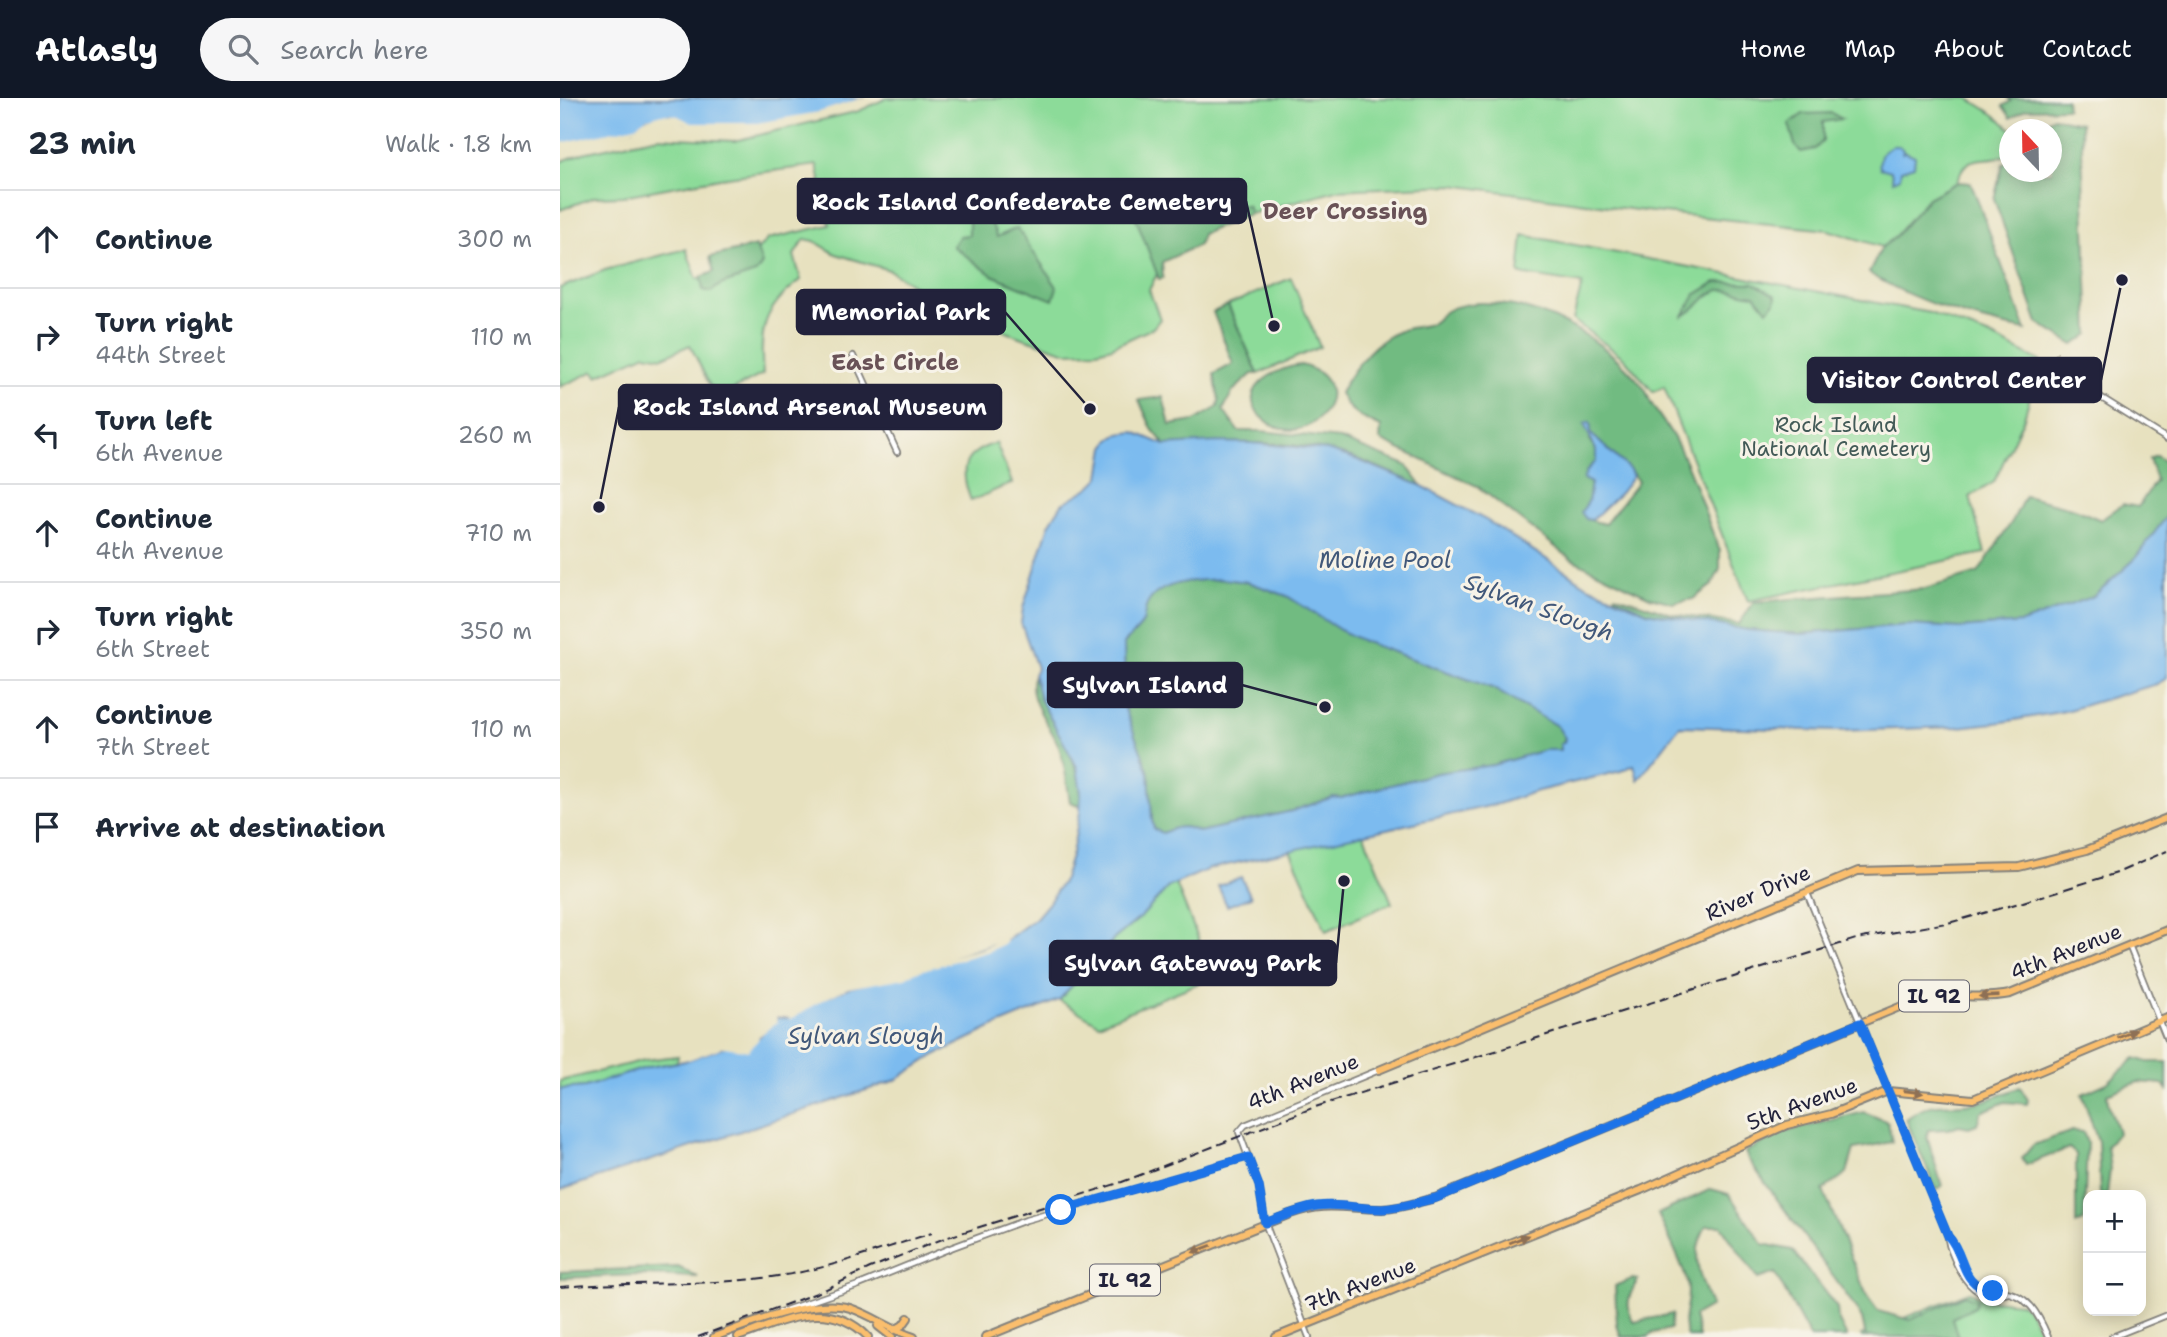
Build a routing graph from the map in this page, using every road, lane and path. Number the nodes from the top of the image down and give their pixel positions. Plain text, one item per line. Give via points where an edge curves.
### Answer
1 (853, 356) dead end
2 (2098, 395) dead end
3 (2167, 439) edge
4 (897, 452) dead end
5 (2167, 818) edge
6 (1806, 892) junction
7 (2167, 930) edge
8 (2129, 945) junction
9 (2163, 1019) edge
10 (1860, 1023) junction
11 (2167, 1040) edge
12 (1379, 1070) joint
13 (1888, 1091) junction
14 (1248, 1157) junction
15 (1265, 1223) junction
16 (1457, 1266) joint
17 (2167, 1315) edge
18 (766, 1318) junction
19 (908, 1318) dead end
20 (1305, 1326) junction
21 (893, 1334) edge
22 (714, 1337) edge
23 (738, 1337) edge
24 (868, 1337) edge
25 (914, 1337) edge
26 (985, 1337) edge
27 (1276, 1337) edge
28 (1309, 1337) edge
29 (2048, 1337) edge
30 (2112, 1337) edge

1 - 4 street
2 - 3 street
5 - 6 main road, River Drive via 2087,850 2030,865 1868,869
6 - 10 street
6 - 12 main road, River Drive
7 - 8 main road, 4th Avenue / IL 92
8 - 9 street
8 -> 10 main road, 4th Avenue / IL 92 via 2010,994 1931,996
9 - 11 street
13 -> 9 main road, 5th Avenue via 1973,1098
10 - 13 street
10 - 15 main road, 4th Avenue / IL 92 via 1428,1200 1391,1208 1313,1207
12 - 14 street, 4th Avenue via 1240,1128
16 -> 13 main road, 5th Avenue via 1696,1168 1780,1127 1831,1114
13 - 29 street via 1966,1274 1985,1289 2022,1297
14 - 15 street
14 - 18 street via 1026,1220
15 - 20 street
15 -> 26 main road, IL 92
16 - 20 main road, 7th Avenue
17 - 30 street
18 - 21 main road via 828,1304 866,1315
18 - 22 main road
19 - 21 main road
20 - 27 main road, 7th Avenue
20 - 28 street
21 - 25 main road
23 - 24 main road via 806,1315 830,1315

